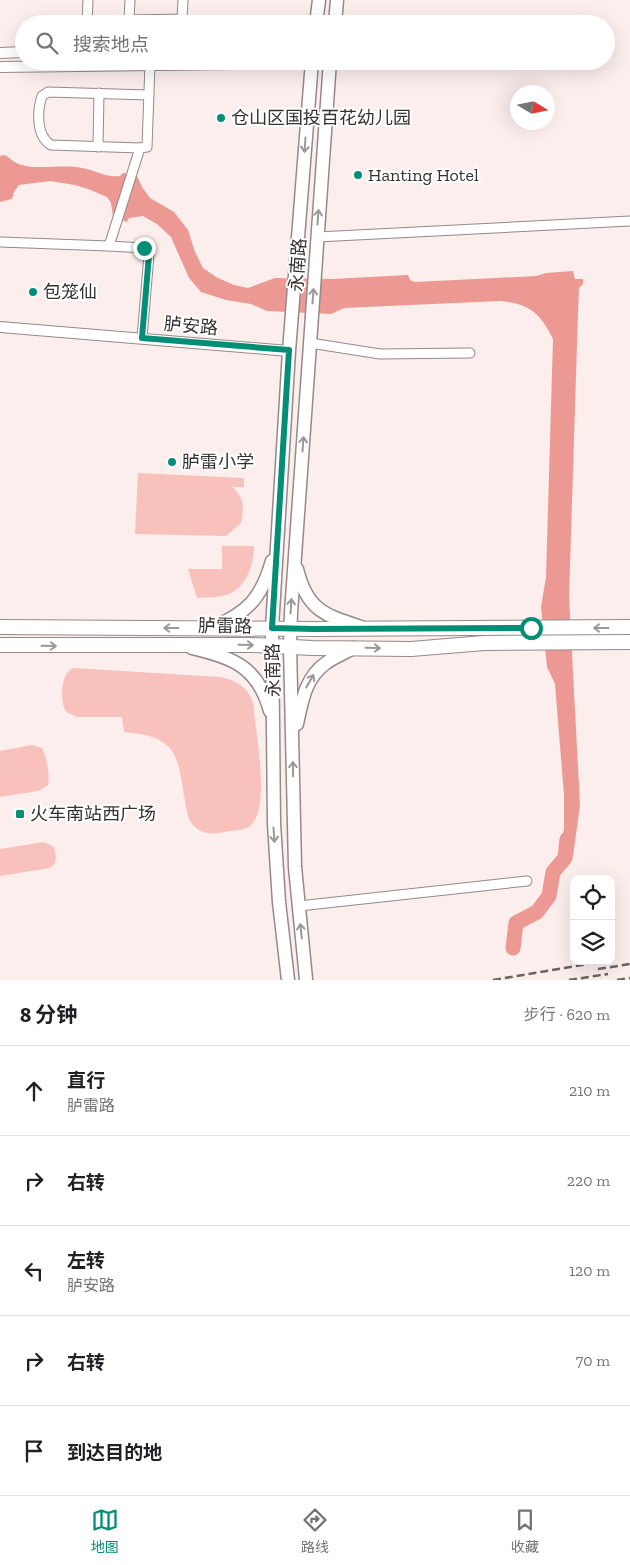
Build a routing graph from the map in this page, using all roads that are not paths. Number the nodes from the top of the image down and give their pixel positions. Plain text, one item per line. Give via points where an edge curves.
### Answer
1 (88, 0) edge
2 (130, 0) edge
3 (183, 0) edge
4 (318, 0) edge
5 (337, 0) edge
6 (87, 15) edge
7 (128, 15) edge
8 (182, 15) edge
9 (317, 15) edge
10 (335, 15) edge
11 (15, 52) edge
12 (0, 53) edge
13 (0, 67) edge
14 (15, 67) edge
15 (150, 70) edge
16 (311, 70) edge
17 (329, 70) edge
18 (99, 93) junction
19 (149, 95) junction
20 (98, 147) junction
21 (140, 148) junction
22 (630, 221) edge
23 (317, 238) junction
24 (0, 242) edge
25 (109, 246) junction
26 (1, 326) edge
27 (142, 338) junction
28 (310, 343) junction
29 (289, 350) junction
30 (470, 353) dead end
31 (277, 544) junction
32 (295, 559) junction
33 (0, 627) edge
34 (212, 628) junction
35 (272, 628) junction
36 (290, 628) junction
37 (630, 628) edge
38 (368, 629) junction
39 (630, 642) edge
40 (178, 644) junction
41 (0, 645) edge
42 (273, 646) junction
43 (290, 646) junction
44 (353, 648) junction
45 (273, 725) junction
46 (292, 744) junction
47 (528, 881) dead end
48 (299, 906) junction
49 (288, 980) edge
50 (306, 980) edge

1 - 6 street
2 - 7 street
3 - 8 street
4 - 9 main road
5 - 10 main road
11 - 12 street
13 - 14 street
15 - 19 street
16 -> 29 main road
23 -> 17 main road, 永南路
18 - 19 street
18 - 20 street
18 - 20 street via 48,92 42,96 40,104 40,132 47,143 60,147
19 - 21 street via 147,147
20 - 21 street
21 - 25 street
22 - 23 street
28 -> 23 main road, 永南路
24 - 25 street
25 - 27 street via 148,250
26 - 27 street, 胪安路
27 - 29 street, 胪安路
28 - 30 street via 380,354
32 -> 28 main road, 永南路
29 - 31 main road
31 - 34 main road via 271,566 254,602 240,614
31 - 35 main road
36 -> 32 main road, 永南路
32 - 38 main road via 301,583 316,606 334,618
34 -> 33 main road, 胪雷路
34 - 35 main road, 胪雷路
35 - 36 main road, 胪雷路
35 - 42 main road
36 - 38 main road, 胪雷路
36 - 43 main road, 永南路
37 -> 38 main road, 胪雷路
44 -> 39 main road, 胪雷路
41 -> 40 main road, 胪雷路
40 -> 42 main road, 胪雷路
40 - 45 main road via 220,654 248,671 262,690
42 - 43 main road, 胪雷路
42 - 45 main road
43 - 44 main road, 胪雷路
43 - 46 main road, 永南路
46 -> 44 main road via 304,691 315,672
45 -> 49 main road via 274,824
48 -> 46 main road, 永南路
47 - 48 street
50 -> 48 main road, 永南路

